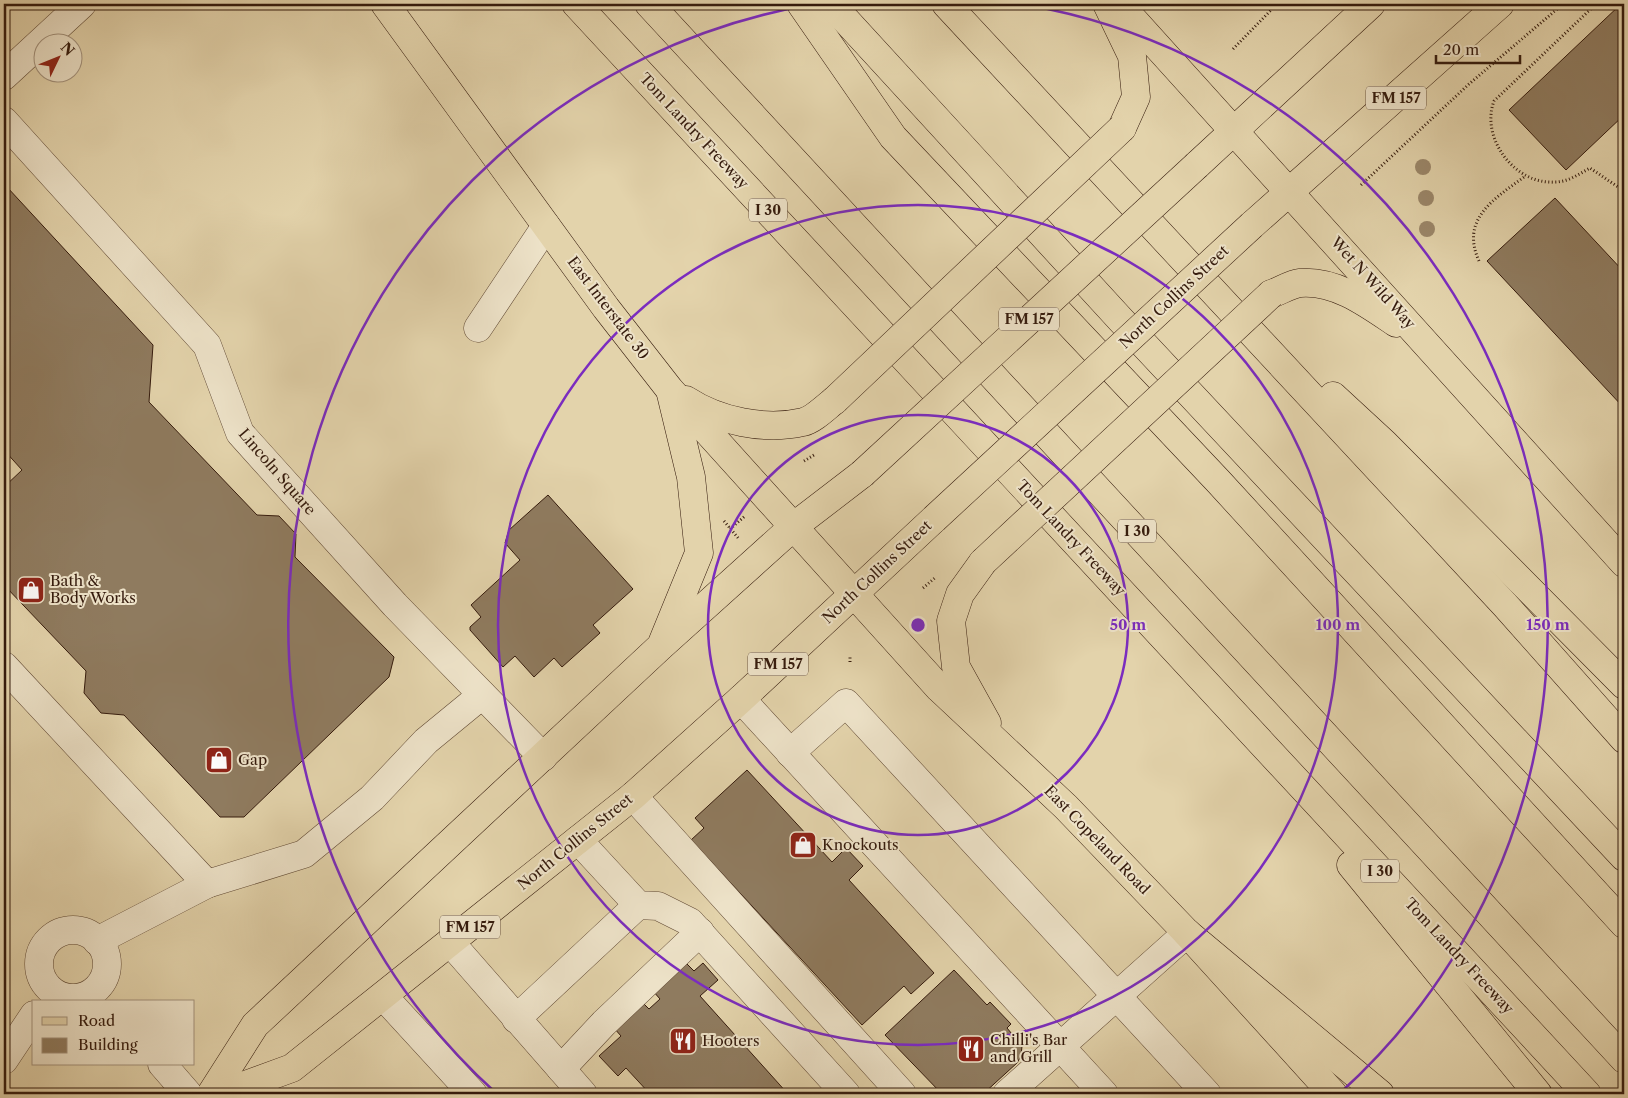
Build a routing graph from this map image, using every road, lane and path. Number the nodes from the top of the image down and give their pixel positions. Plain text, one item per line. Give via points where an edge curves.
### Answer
1 (82, 4) edge
2 (568, 4) edge
3 (576, 4) edge
4 (649, 4) edge
5 (801, 4) edge
6 (831, 4) edge
7 (946, 4) edge
8 (1107, 4) edge
9 (1119, 4) edge
10 (1277, 4) edge
11 (1371, 4) edge
12 (1500, 4) edge
13 (1563, 4) edge
14 (1596, 4) edge
15 (387, 9) edge
16 (1232, 49) dead end
17 (4, 76) edge
18 (664, 98) junction
19 (4, 122) edge
20 (1235, 130) junction
21 (1524, 177) junction
22 (1361, 186) dead end
23 (1624, 191) edge
24 (1291, 192) junction
25 (546, 226) junction
26 (1176, 251) junction
27 (1479, 261) dead end
28 (478, 328) dead end
29 (1430, 347) junction
30 (670, 390) junction
31 (814, 455) dead end
32 (804, 461) dead end
33 (745, 516) dead end
34 (793, 527) junction
35 (739, 539) dead end
36 (1624, 564) edge
37 (853, 594) junction
38 (661, 646) junction
39 (1173, 648) junction
40 (850, 657) dead end
41 (850, 662) dead end
42 (4, 666) edge
43 (1624, 685) edge
44 (482, 696) junction
45 (741, 699) junction
46 (1624, 739) edge
47 (999, 744) junction
48 (790, 753) junction
49 (543, 757) junction
50 (633, 796) junction
51 (578, 840) junction
52 (1624, 857) edge
53 (207, 884) junction
54 (638, 905) junction
55 (1624, 924) edge
56 (700, 932) junction
57 (1187, 933) junction
58 (97, 941) junction
59 (450, 942) junction
60 (44, 994) edge
61 (1117, 995) junction
62 (102, 996) edge
63 (384, 997) junction
64 (32, 1018) edge
65 (516, 1019) junction
66 (1060, 1047) junction
67 (1624, 1059) edge
68 (4, 1060) edge
69 (164, 1066) edge
70 (561, 1070) junction
71 (188, 1094) edge
72 (211, 1094) edge
73 (221, 1094) edge
74 (473, 1094) edge
75 (583, 1094) edge
76 (846, 1094) edge
77 (902, 1094) edge
78 (1007, 1094) edge
79 (1104, 1094) edge
80 (1207, 1094) edge
81 (1333, 1094) edge
82 (1380, 1094) edge
83 (1538, 1094) edge
84 (1587, 1094) edge

1 - 17 street
2 - 18 main road
3 - 18 main road, Tom Landry Freeway / I 30
4 - 67 main road, I 30
5 - 55 main road via 893,137 1218,481
6 - 52 main road via 1126,326
7 - 26 main road
8 - 30 main road, bridge via 1132,56 1136,97 1122,128 835,400 804,422 761,426 706,412
9 - 20 main road, Wet N Wild Way
10 - 16 path
11 - 20 main road, FM 157
12 - 24 main road, North Collins Street / FM 157
13 - 22 path via 1469,84
14 - 21 path via 1494,101 1490,112 1492,137
15 - 25 main road, East Interstate 30
18 - 39 main road, Tom Landry Freeway / I 30
19 - 44 street, Lincoln Square via 207,345 240,433
20 - 24 main road, Wet N Wild Way
20 - 34 main road, FM 157, bridge via 862,474
21 - 23 path via 1556,182 1570,179 1590,168
21 - 27 path via 1495,198 1476,224 1472,247
24 - 29 main road, Wet N Wild Way
24 - 37 main road, North Collins Street / FM 157, bridge
25 - 28 street
25 - 30 main road, East Interstate 30
26 - 43 main road via 1385,444
26 - 46 main road via 1505,605
29 - 36 main road, Wet N Wild Way
29 - 47 main road, bridge via 1371,305 1332,286 1299,283 1271,294 983,562 960,594 951,621 956,667
30 - 34 main road, East Interstate 30
30 - 38 main road via 691,477 699,553
31 - 32 path
33 - 35 path via 730,529
34 - 37 main road, East Interstate 30
34 - 38 main road, FM 157
37 - 45 main road, North Collins Street / FM 157
37 - 47 main road, East Copeland Road via 939,688
38 - 49 main road, FM 157
39 - 83 main road
39 - 84 main road, Tom Landry Freeway / I 30
40 - 41 path
42 - 53 street
44 - 49 street, Lincoln Square
44 - 53 street via 426,741 372,798 304,854
45 - 48 street
45 - 50 main road, North Collins Street / FM 157
47 - 57 main road, East Copeland Road via 1066,807
48 - 61 street via 846,703
48 - 66 street
49 - 72 main road, FM 157 via 255,1025
50 - 51 main road, North Collins Street / FM 157
50 - 77 street
51 - 54 street
51 - 59 main road, North Collins Street / FM 157
53 - 58 street
54 - 56 street via 670,910
54 - 65 street
56 - 70 street via 604,1023
56 - 76 street
57 - 61 street
57 - 81 main road, East Copeland Road
57 - 82 main road
58 - 60 street via 79,931 69,931 50,939 40,958
58 - 62 street via 104,950 107,965
59 - 63 main road, North Collins Street / FM 157
59 - 65 street
60 - 62 street
61 - 66 street
61 - 80 street
63 - 73 main road, North Collins Street / FM 157 via 292,1068
63 - 74 street
64 - 68 street
65 - 70 street
66 - 78 street
66 - 79 street
69 - 71 street
70 - 75 street

